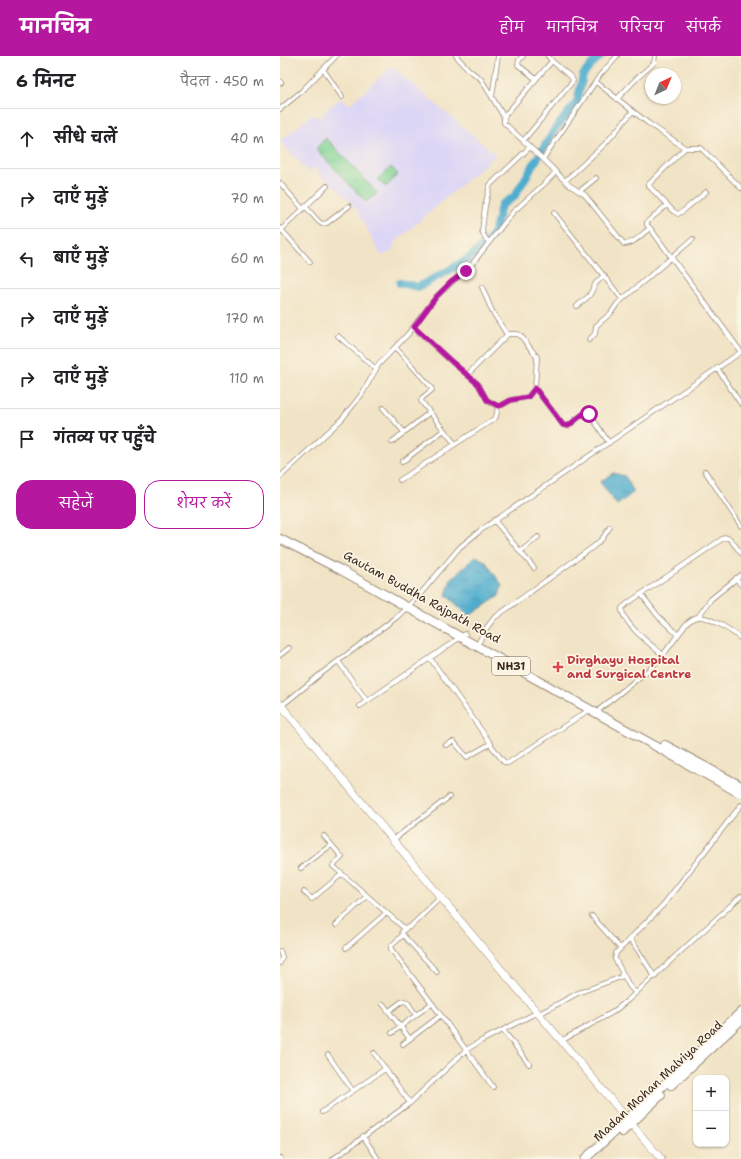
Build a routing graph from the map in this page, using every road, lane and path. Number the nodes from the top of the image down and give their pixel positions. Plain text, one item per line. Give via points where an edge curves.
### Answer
1 (336, 56) edge
2 (456, 56) edge
3 (498, 56) edge
4 (523, 56) edge
5 (548, 56) edge
6 (617, 56) edge
7 (655, 56) edge
8 (552, 61) junction
9 (323, 69) junction
10 (536, 79) junction
11 (596, 82) junction
12 (342, 97) dead end
13 (492, 98) junction
14 (617, 99) junction
15 (280, 109) edge
16 (633, 111) junction
17 (504, 117) junction
18 (523, 140) junction
19 (530, 147) junction
20 (685, 148) junction
21 (542, 158) junction
22 (556, 172) junction
23 (596, 178) dead end
24 (565, 181) junction
25 (280, 183) edge
26 (327, 186) dead end
27 (741, 188) edge
28 (580, 191) junction
29 (706, 192) dead end
30 (667, 205) junction
31 (349, 206) dead end
32 (305, 208) junction
33 (554, 213) dead end
34 (650, 228) junction
35 (281, 230) edge
36 (693, 239) dead end
37 (487, 240) junction
38 (672, 257) junction
39 (310, 262) dead end
40 (604, 275) junction
41 (482, 287) dead end
42 (622, 299) junction
43 (577, 306) dead end
44 (414, 327) junction
45 (508, 334) junction
46 (338, 336) dead end
47 (589, 340) dead end
48 (395, 347) junction
49 (741, 352) edge
50 (717, 368) junction
51 (376, 369) junction
52 (468, 374) junction
53 (535, 388) junction
54 (741, 404) edge
55 (498, 406) junction
56 (383, 408) dead end
57 (430, 412) junction
58 (444, 430) junction
59 (404, 432) junction
60 (392, 442) dead end
61 (609, 443) junction
62 (455, 444) junction
63 (402, 462) dead end
64 (705, 471) dead end
65 (280, 477) edge
66 (400, 480) dead end
67 (494, 520) junction
68 (741, 526) edge
69 (610, 527) dead end
70 (280, 534) edge
71 (538, 536) dead end
72 (280, 539) edge
73 (520, 552) junction
74 (741, 553) edge
75 (534, 568) dead end
76 (741, 575) edge
77 (736, 578) junction
78 (741, 585) edge
79 (641, 594) junction
80 (410, 605) junction
81 (698, 617) junction
82 (678, 635) junction
83 (463, 636) junction
84 (741, 639) edge
85 (478, 642) junction
86 (289, 648) dead end
87 (280, 655) edge
88 (663, 655) junction
89 (430, 658) junction
90 (338, 661) junction
91 (367, 701) junction
92 (281, 706) edge
93 (360, 706) dead end
94 (600, 709) junction
95 (589, 710) junction
96 (446, 745) dead end
97 (492, 745) junction
98 (741, 786) edge
99 (741, 794) edge
100 (449, 797) dead end
101 (741, 805) edge
102 (324, 836) dead end
103 (393, 840) junction
104 (331, 844) junction
105 (301, 868) dead end
106 (342, 874) junction
107 (304, 892) dead end
108 (367, 896) junction
109 (741, 896) edge
110 (441, 897) junction
111 (386, 913) junction
112 (592, 916) dead end
113 (336, 925) dead end
114 (406, 928) junction
115 (403, 935) junction
116 (630, 938) junction
117 (346, 948) dead end
118 (620, 948) junction
119 (280, 952) edge
120 (280, 963) edge
121 (437, 972) dead end
122 (622, 972) junction
123 (655, 977) junction
124 (636, 993) junction
125 (383, 1004) dead end
126 (432, 1004) junction
127 (389, 1011) junction
128 (741, 1012) edge
129 (538, 1013) junction
130 (416, 1015) junction
131 (441, 1015) junction
132 (741, 1020) edge
133 (401, 1026) junction
134 (503, 1030) junction
135 (392, 1032) dead end
136 (410, 1039) junction
137 (561, 1041) junction
138 (403, 1044) dead end
139 (466, 1050) junction
140 (374, 1053) dead end
141 (328, 1055) dead end
142 (529, 1064) dead end
143 (385, 1069) junction
144 (493, 1087) dead end
145 (353, 1091) junction
146 (410, 1103) junction
147 (322, 1112) dead end
148 (630, 1121) junction
149 (363, 1136) junction
150 (333, 1159) edge
151 (378, 1159) edge
152 (585, 1159) edge
153 (591, 1159) edge
154 (661, 1159) edge

1 - 9 street
2 - 13 street via 481,79
3 - 13 street
4 - 10 street via 518,65
5 - 8 street
6 - 11 street
7 - 14 street via 654,63
8 - 10 street
8 - 18 street via 573,80
9 - 12 street
9 - 15 street
10 - 17 street
11 - 14 street
11 - 21 street
13 - 17 street
14 - 16 street
16 - 20 street
16 - 24 street via 605,144
17 - 18 street via 504,122
18 - 19 street
19 - 21 street
19 - 37 street via 490,185 482,231
20 - 27 street via 701,148
20 - 30 street via 648,185
21 - 22 street
22 - 24 street
22 - 37 street
23 - 28 street
24 - 28 street
25 - 32 street
26 - 32 street
28 - 34 street via 624,244 634,241
29 - 30 street via 680,213 676,214
30 - 34 street via 647,222
31 - 32 street via 322,224
32 - 35 street
33 - 40 street
34 - 38 street
35 - 39 street
36 - 38 street
37 - 44 street via 472,264 436,297
38 - 42 street
38 - 49 street
40 - 42 street
40 - 43 street
41 - 45 street via 492,311
42 - 47 street via 596,326 595,334
44 - 48 street
44 - 52 street
45 - 52 street
45 - 53 street via 521,336 537,358
46 - 51 street
48 - 51 street
48 - 57 street via 432,388 421,400
49 - 50 street
50 - 54 street
50 - 61 street
51 - 65 street via 362,394 342,419
52 - 55 street via 478,384 487,400
53 - 55 street via 528,397 511,400
53 - 61 street via 563,425 568,426 583,414 589,414
55 - 62 street via 496,417
56 - 59 street
57 - 58 street
57 - 59 street
58 - 62 street
58 - 63 street
59 - 60 street
61 - 67 street
62 - 66 street
64 - 68 street
67 - 73 street
67 - 80 street via 460,548
69 - 85 street via 594,547 494,618
70 - 80 highway, Gautam Buddha Rajpath Road / NH31 via 321,554
71 - 73 street
72 - 80 highway, NH31
73 - 75 street
74 - 79 street via 730,539 725,537
76 - 77 street
77 - 78 street
77 - 81 street via 712,599
79 - 82 street via 658,616
79 - 88 street via 624,606 622,613 638,633
80 - 83 highway, Gautam Buddha Rajpath Road / NH31
80 - 90 street
81 - 82 street via 692,619
81 - 84 street via 726,627
82 - 88 street
83 - 85 highway, Gautam Buddha Rajpath Road / NH31
83 - 89 street
83 - 95 highway, NH31
85 - 94 highway, Gautam Buddha Rajpath Road / NH31
86 - 87 street
88 - 94 street via 651,668
89 - 91 street
89 - 97 street
90 - 91 street
90 - 92 street
91 - 93 street
92 - 103 main road
94 - 98 highway, Gautam Buddha Rajpath Road / NH31
95 - 97 street via 508,763 504,762
95 - 99 highway, NH31
96 - 97 street via 454,742 467,757 488,744
100 - 103 street
101 - 116 street via 663,905
102 - 104 street
103 - 110 main road
104 - 105 street
104 - 106 street via 342,857 333,866
106 - 107 street via 312,899
106 - 108 street
108 - 111 street
108 - 113 street
109 - 123 street
110 - 114 street
110 - 129 main road
111 - 114 street
111 - 117 street
112 - 118 street
114 - 115 street via 402,932
115 - 121 street
115 - 126 street via 391,949
116 - 118 street
116 - 123 street
118 - 122 street via 614,956
119 - 120 street
122 - 124 street
122 - 129 street via 619,978 585,990
123 - 124 street
124 - 137 street via 613,1012
125 - 127 street
126 - 130 street
126 - 131 street
127 - 130 street via 405,1001
127 - 133 street
128 - 148 highway
129 - 134 street
129 - 137 main road
130 - 133 street
131 - 136 street
131 - 139 street
132 - 148 highway, Madan Mohan Malviya Road
133 - 135 street
133 - 136 street
134 - 139 street
134 - 142 street
136 - 138 street
137 - 148 main road
139 - 144 street
139 - 146 street
140 - 143 street
141 - 145 street
143 - 145 street
143 - 146 street
145 - 147 street
146 - 149 street
148 - 152 highway
148 - 153 highway, Madan Mohan Malviya Road
148 - 154 main road
149 - 150 street
149 - 151 street

